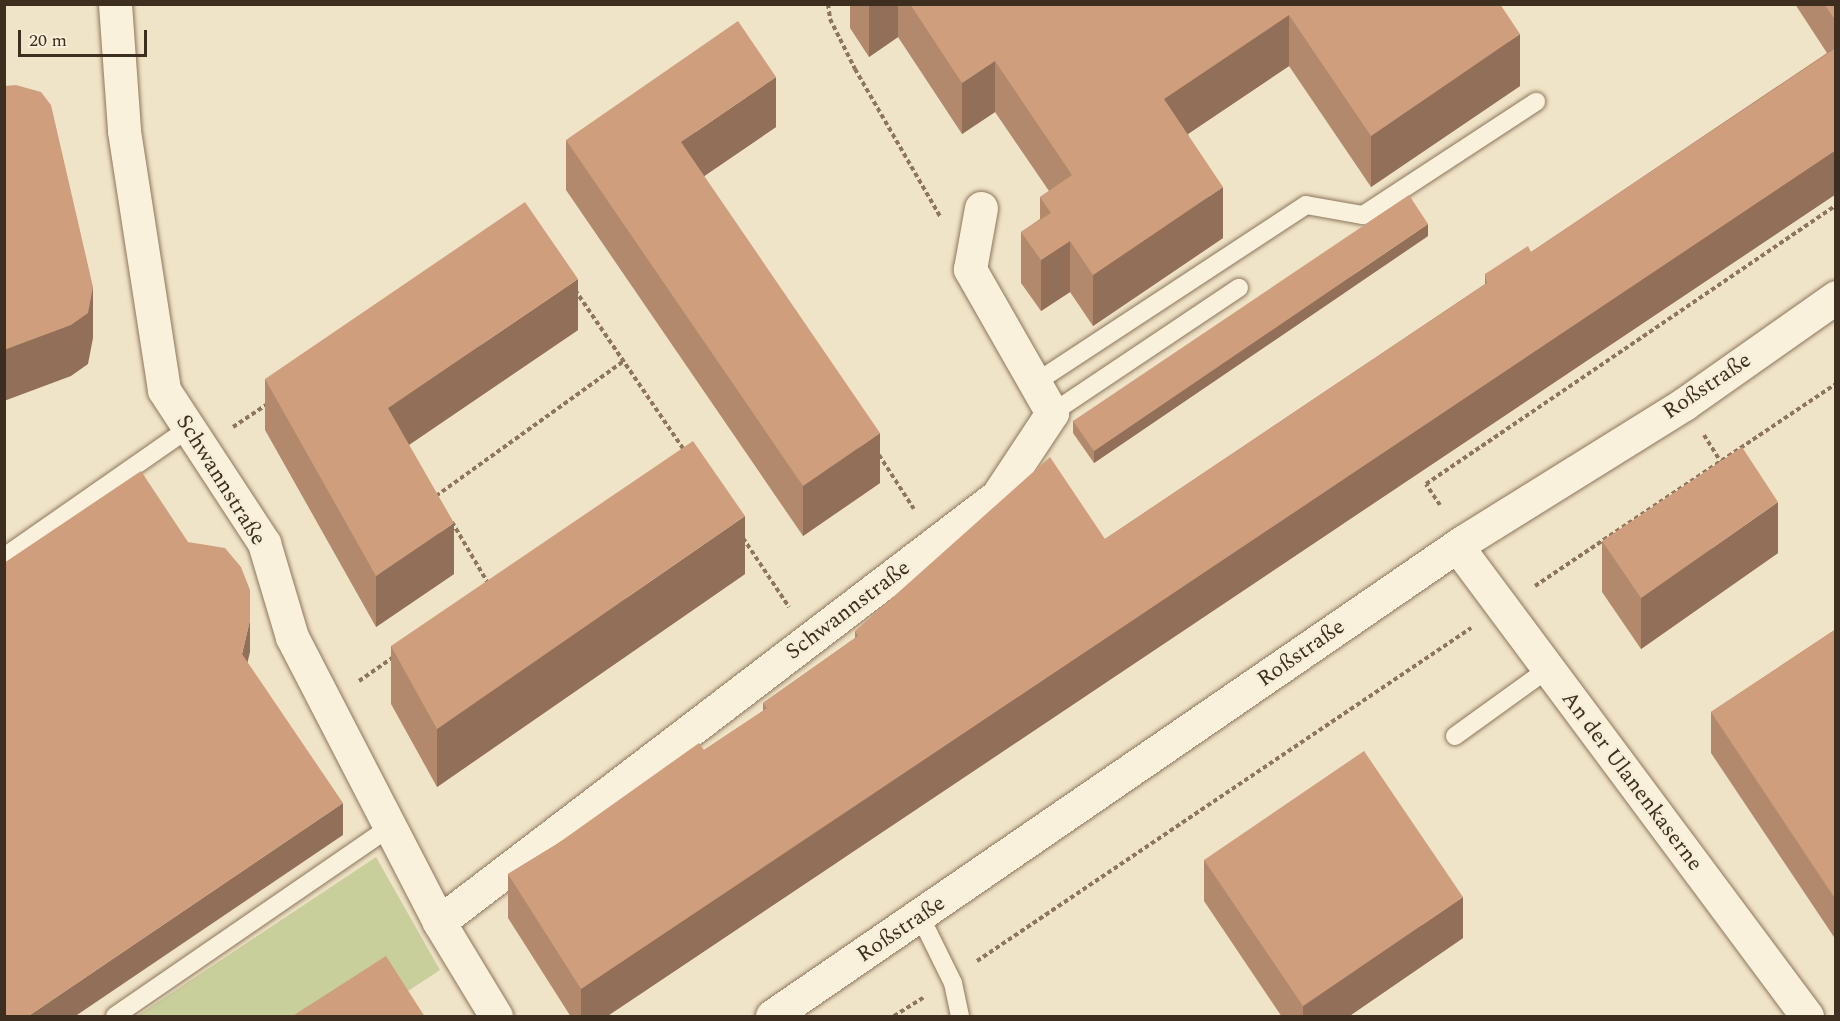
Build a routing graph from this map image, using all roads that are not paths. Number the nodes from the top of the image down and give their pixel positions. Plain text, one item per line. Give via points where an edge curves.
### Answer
1 (115, 4) edge
2 (1536, 102) dead end
3 (981, 208) dead end
4 (1239, 288) dead end
5 (1836, 297) edge
6 (1035, 383) junction
7 (1052, 413) junction
8 (196, 438) junction
9 (1457, 546) junction
10 (4, 557) edge
11 (1548, 669) junction
12 (1455, 736) dead end
13 (390, 827) junction
14 (920, 916) junction
15 (440, 922) junction
16 (115, 1017) edge
17 (496, 1017) edge
18 (772, 1017) edge
19 (960, 1017) edge
20 (1807, 1017) edge

1 - 8 street, Schwannstraße via 123,131 157,353 164,390
2 - 6 lane via 1363,214 1306,205
3 - 6 street via 970,269
4 - 7 lane
5 - 9 street, Roßstraße via 1684,404
6 - 7 street
7 - 15 street, Schwannstraße via 997,496
8 - 10 lane
8 - 13 street, Schwannstraße via 264,543 292,637
9 - 11 street, An der Ulanenkaserne
9 - 14 street, Roßstraße
11 - 12 lane
11 - 20 street, An der Ulanenkaserne
13 - 15 street, Schwannstraße
13 - 16 lane
14 - 18 street, Roßstraße
14 - 19 lane via 951,978
15 - 17 street, Schwannstraße

